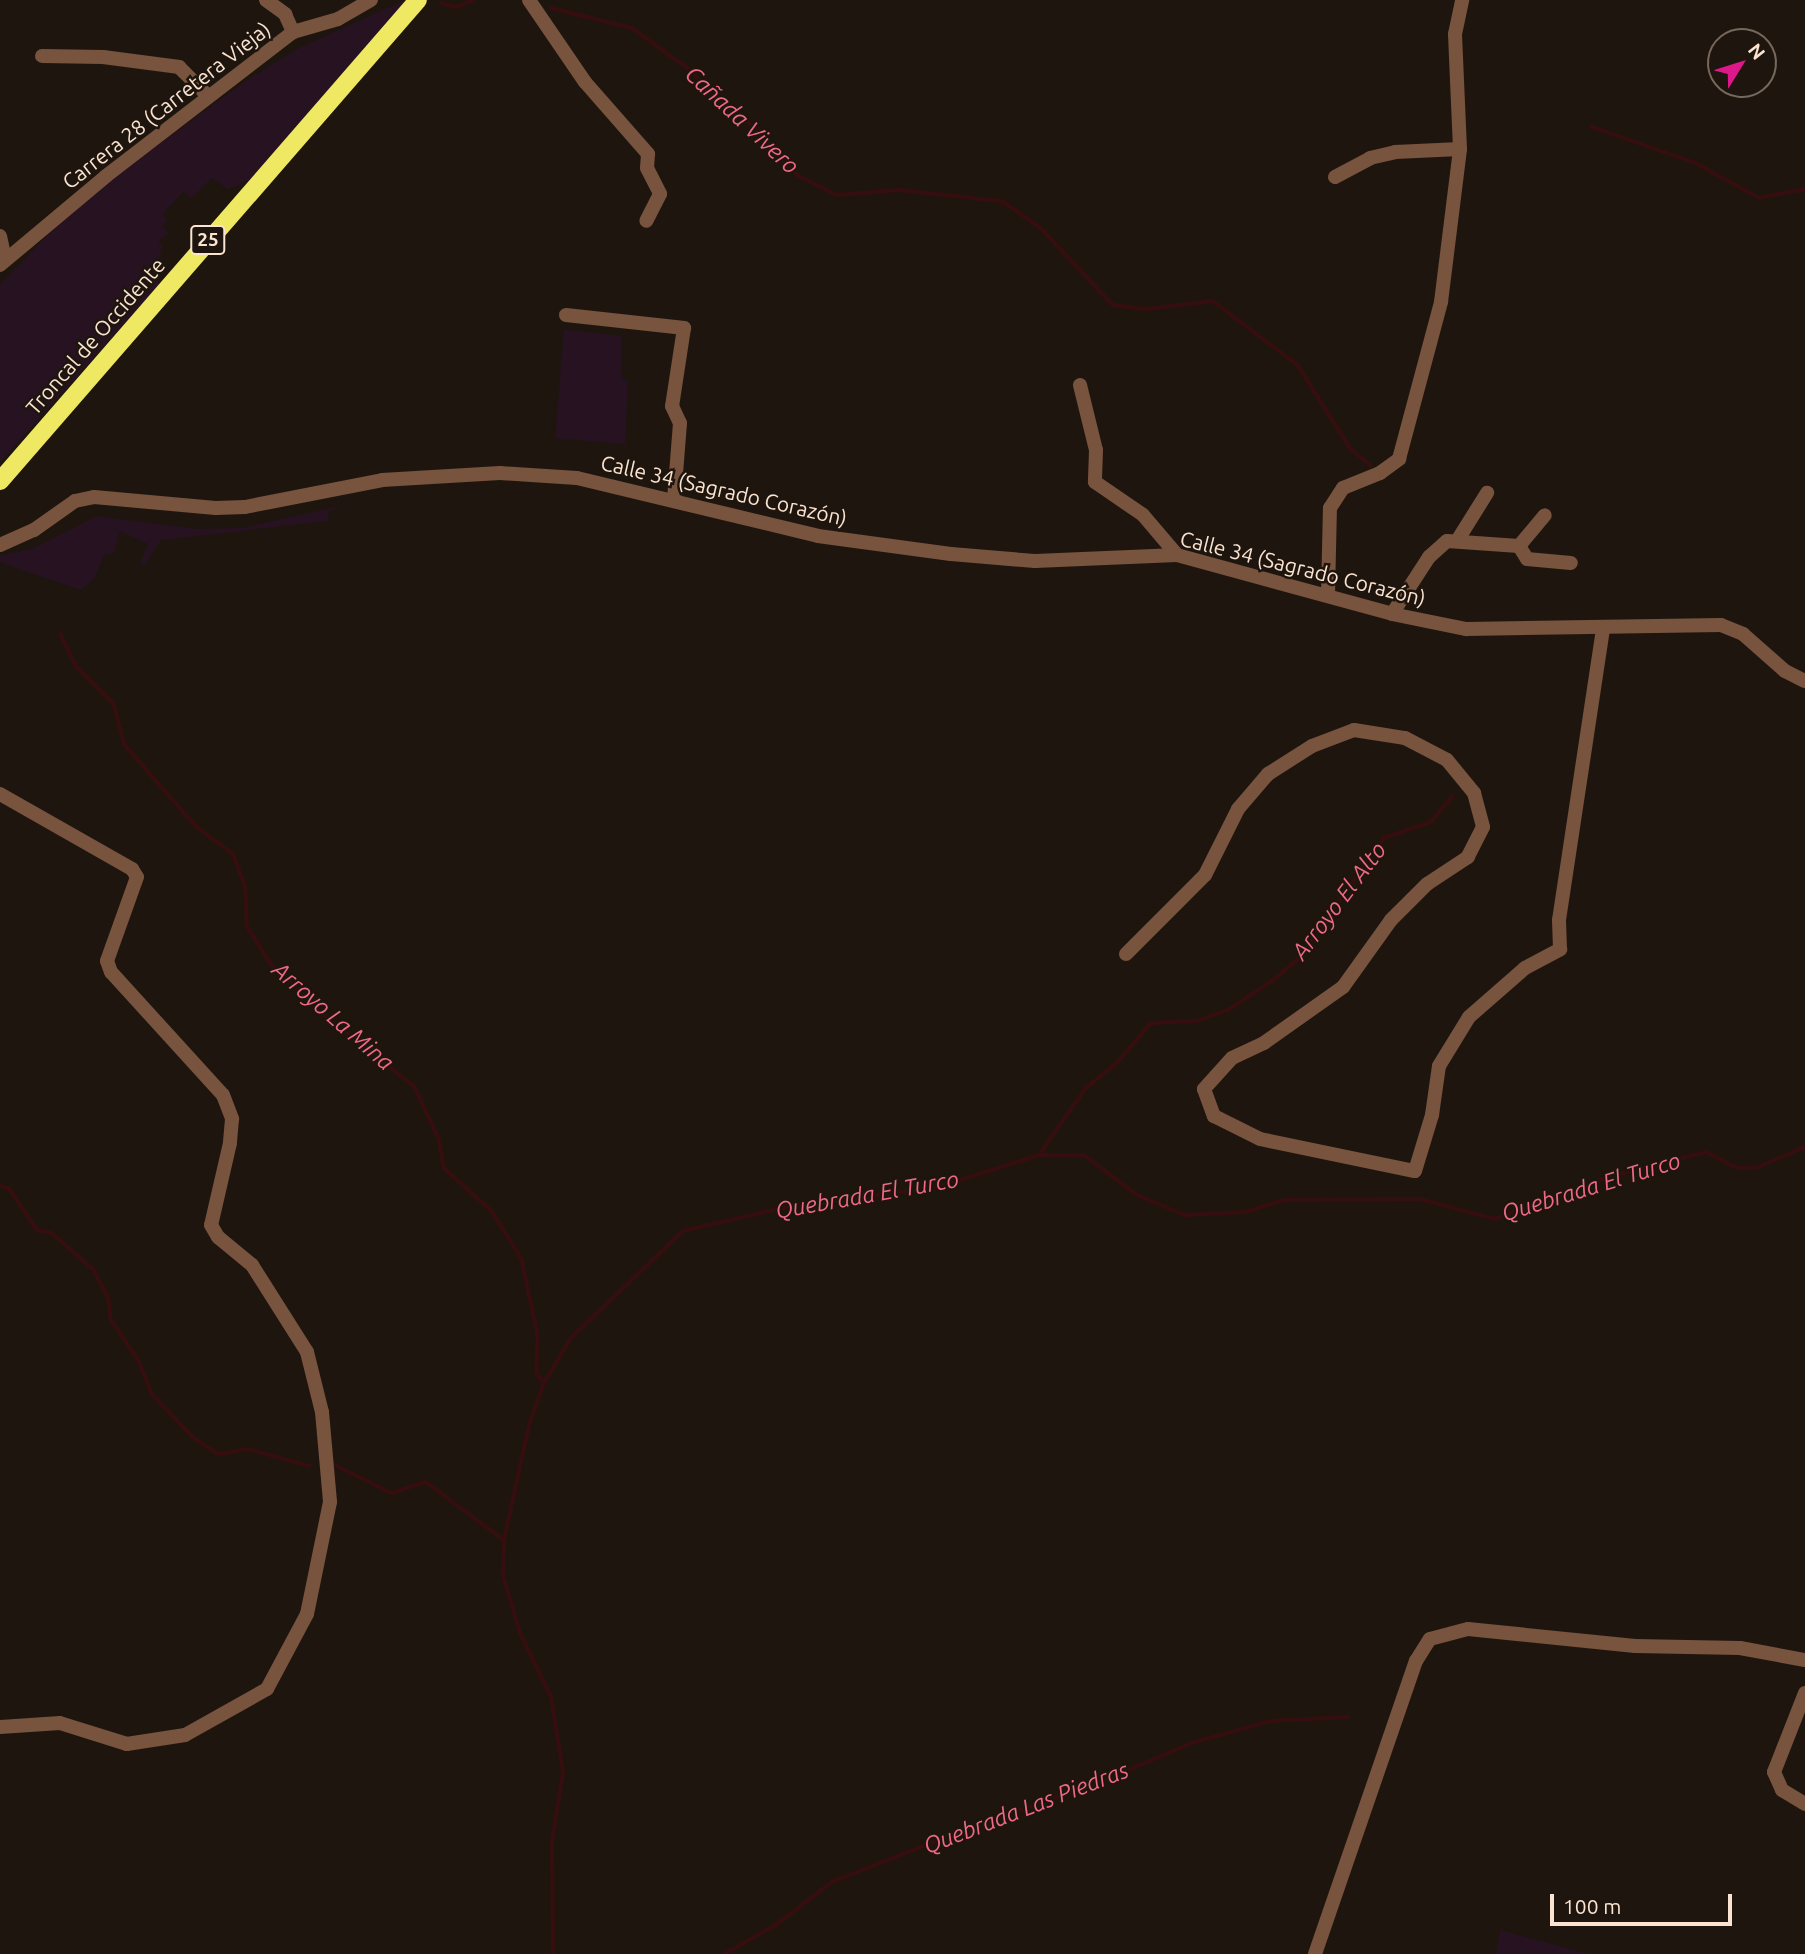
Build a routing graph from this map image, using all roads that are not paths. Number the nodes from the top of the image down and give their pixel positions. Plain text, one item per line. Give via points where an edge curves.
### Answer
1 (266, 0) edge
2 (371, 0) edge
3 (418, 0) edge
4 (529, 0) edge
5 (1462, 0) edge
6 (293, 32) junction
7 (42, 55) dead end
8 (208, 96) junction
9 (1460, 149) junction
10 (1335, 177) dead end
11 (646, 221) dead end
12 (0, 236) edge
13 (3, 262) edge
14 (566, 315) dead end
15 (1080, 385) dead end
16 (0, 481) edge
17 (1487, 493) dead end
18 (674, 499) junction
19 (1545, 515) dead end
20 (1457, 541) junction
21 (0, 545) edge
22 (1519, 546) junction
23 (1177, 555) junction
24 (1571, 563) dead end
25 (1328, 594) junction
26 (1392, 614) junction
27 (1603, 628) junction
28 (1805, 681) edge
29 (0, 794) edge
30 (1126, 954) dead end
31 (1805, 1660) edge
32 (1805, 1693) edge
33 (0, 1727) edge
34 (1805, 1804) edge
35 (1315, 1954) edge

1 - 6 street via 285,14
2 - 6 street, Carrera 28 (Carretera Vieja) via 338,19
3 - 16 main road, Troncal de Occidente / 25
4 - 11 street via 585,82 648,154 647,168 660,194
5 - 9 street via 1455,34
6 - 8 street, Carrera 28 (Carretera Vieja)
7 - 8 street via 179,67
8 - 13 street, Carrera 28 (Carretera Vieja)
9 - 10 street via 1395,152 1370,158
9 - 25 street via 1446,282 1407,440 1399,459 1380,474 1343,488 1330,508
12 - 13 street
14 - 18 street via 684,328 672,406 680,423
15 - 23 street via 1096,450 1095,482 1143,515
17 - 20 street
18 - 21 street, Calle 34 (Sagrado Corazón) via 577,478 464,472 382,480 245,507 94,496 75,501 34,530
18 - 23 street, Calle 34 (Sagrado Corazón) via 817,536 951,554 1035,561
19 - 22 street
20 - 22 street
20 - 26 street via 1447,541 1429,557
22 - 24 street via 1527,559
23 - 25 street, Calle 34 (Sagrado Corazón)
25 - 26 street, Calle 34 (Sagrado Corazón)
26 - 27 street, Calle 34 (Sagrado Corazón) via 1466,629
27 - 28 street, Calle 34 (Sagrado Corazón) via 1721,625 1743,634 1785,671
27 - 30 street via 1559,920 1560,948 1525,968 1469,1017 1439,1066 1432,1115 1415,1171 1260,1139 1214,1116 1204,1088 1232,1058 1264,1043 1343,987 1391,920 1427,884 1468,857 1483,827 1474,793 1447,760 1405,738 1354,730 1312,746 1268,774 1238,809 1205,875
29 - 33 street via 132,869 137,877 107,961 111,972 223,1095 232,1119 230,1143 211,1225 218,1237 252,1265 307,1352 322,1412 330,1502 307,1614 267,1689 185,1735 127,1744 60,1723
31 - 35 street via 1740,1648 1635,1646 1468,1629 1430,1639 1416,1661
32 - 34 street via 1774,1772 1782,1790

